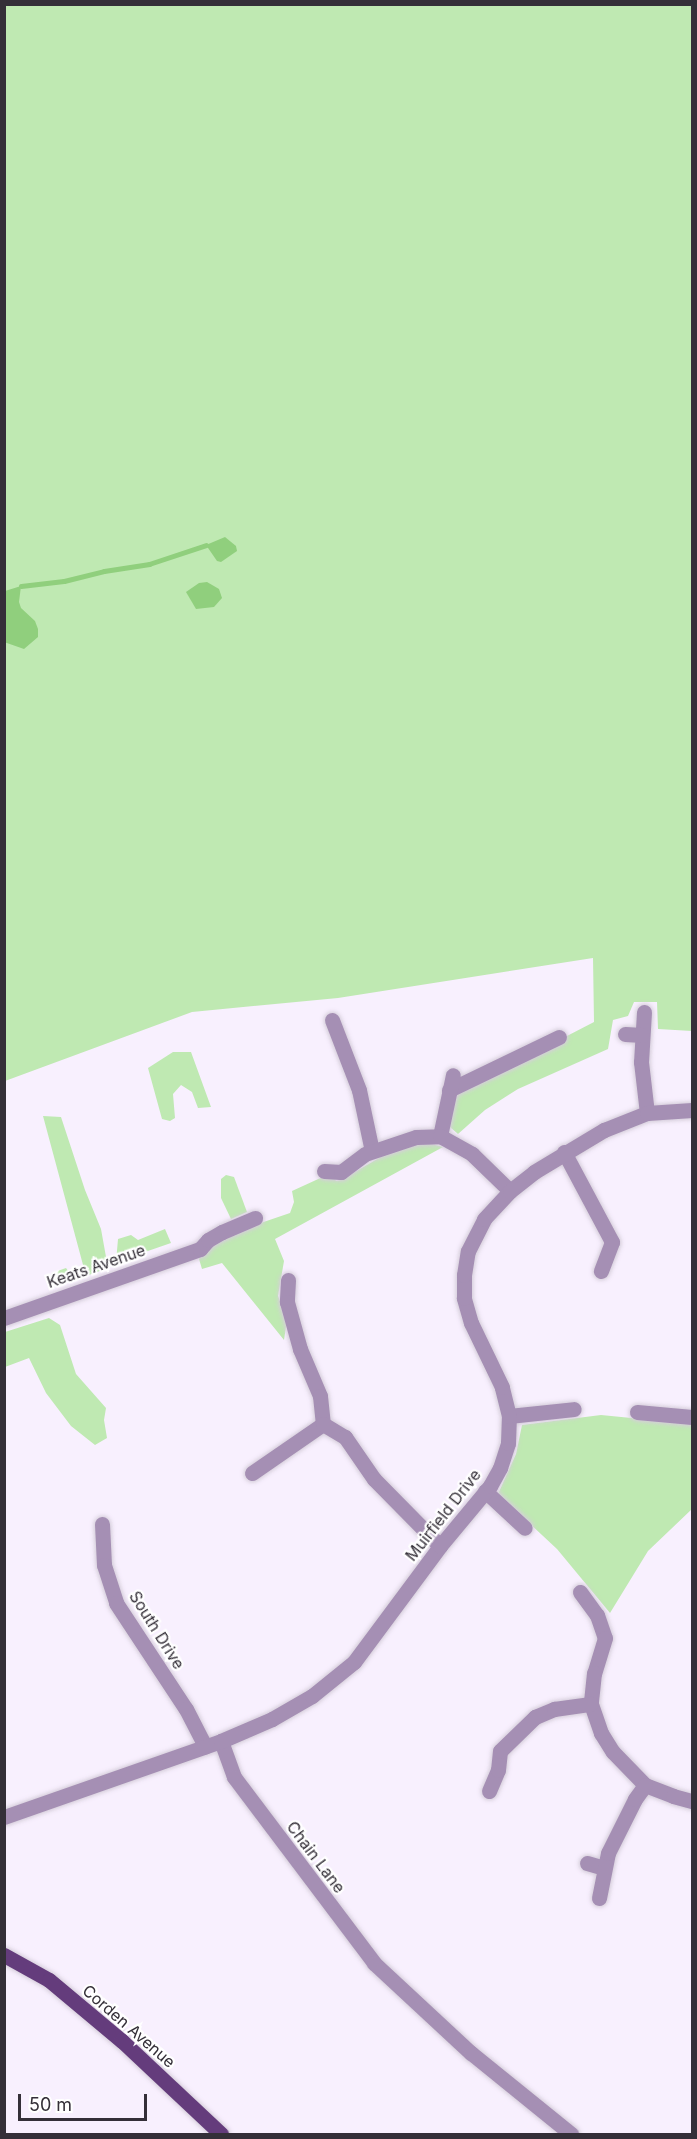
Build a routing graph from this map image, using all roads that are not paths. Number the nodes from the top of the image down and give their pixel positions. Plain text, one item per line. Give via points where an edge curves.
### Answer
1 (644, 1012) dead end
2 (332, 1020) dead end
3 (625, 1034) dead end
4 (642, 1035) junction
5 (559, 1037) dead end
6 (693, 1110) edge
7 (647, 1113) junction
8 (440, 1136) junction
9 (372, 1151) junction
10 (564, 1152) junction
11 (324, 1171) dead end
12 (510, 1191) junction
13 (255, 1218) dead end
14 (601, 1271) dead end
15 (288, 1280) dead end
16 (4, 1318) edge
17 (574, 1409) dead end
18 (637, 1412) dead end
19 (509, 1416) junction
20 (693, 1417) edge
21 (323, 1424) junction
22 (252, 1473) dead end
23 (485, 1491) junction
24 (102, 1524) dead end
25 (525, 1528) dead end
26 (440, 1546) junction
27 (580, 1592) dead end
28 (591, 1704) junction
29 (220, 1741) junction
30 (205, 1746) junction
31 (645, 1785) junction
32 (489, 1791) dead end
33 (693, 1801) edge
34 (4, 1817) edge
35 (587, 1863) dead end
36 (604, 1868) junction
37 (599, 1898) dead end
38 (4, 1955) edge
39 (221, 2134) edge
40 (571, 2134) edge

1 - 4 street
2 - 9 street via 359,1090
3 - 4 street
4 - 7 street
5 - 8 street via 451,1083
6 - 7 street, Muirfield Drive
7 - 10 street, Muirfield Drive
8 - 9 street via 416,1137
8 - 12 street via 472,1154
9 - 11 street via 341,1172
10 - 12 street, Muirfield Drive
10 - 14 street via 612,1242
12 - 19 street, Muirfield Drive via 483,1219 464,1275 464,1298 471,1323 502,1387
13 - 16 street, Keats Avenue via 222,1232 200,1249
15 - 21 street via 287,1302 320,1396
17 - 19 street
18 - 20 street
19 - 23 street, Muirfield Drive via 508,1443 500,1468
21 - 22 street
21 - 26 street via 345,1437 374,1479
23 - 25 street
23 - 26 street, Muirfield Drive
24 - 30 street, South Drive via 104,1565 116,1603
26 - 29 street, Muirfield Drive via 354,1662 312,1696 272,1719
27 - 28 street via 597,1615 605,1638 594,1673
28 - 31 street via 613,1752
28 - 32 street via 535,1716 500,1751 498,1770
29 - 30 street
29 - 40 street, Chain Lane via 234,1777 374,1963 471,2053
30 - 34 street
31 - 33 street
31 - 36 street via 634,1799
35 - 36 street
36 - 37 street
38 - 39 main road, Corden Avenue via 50,1980

